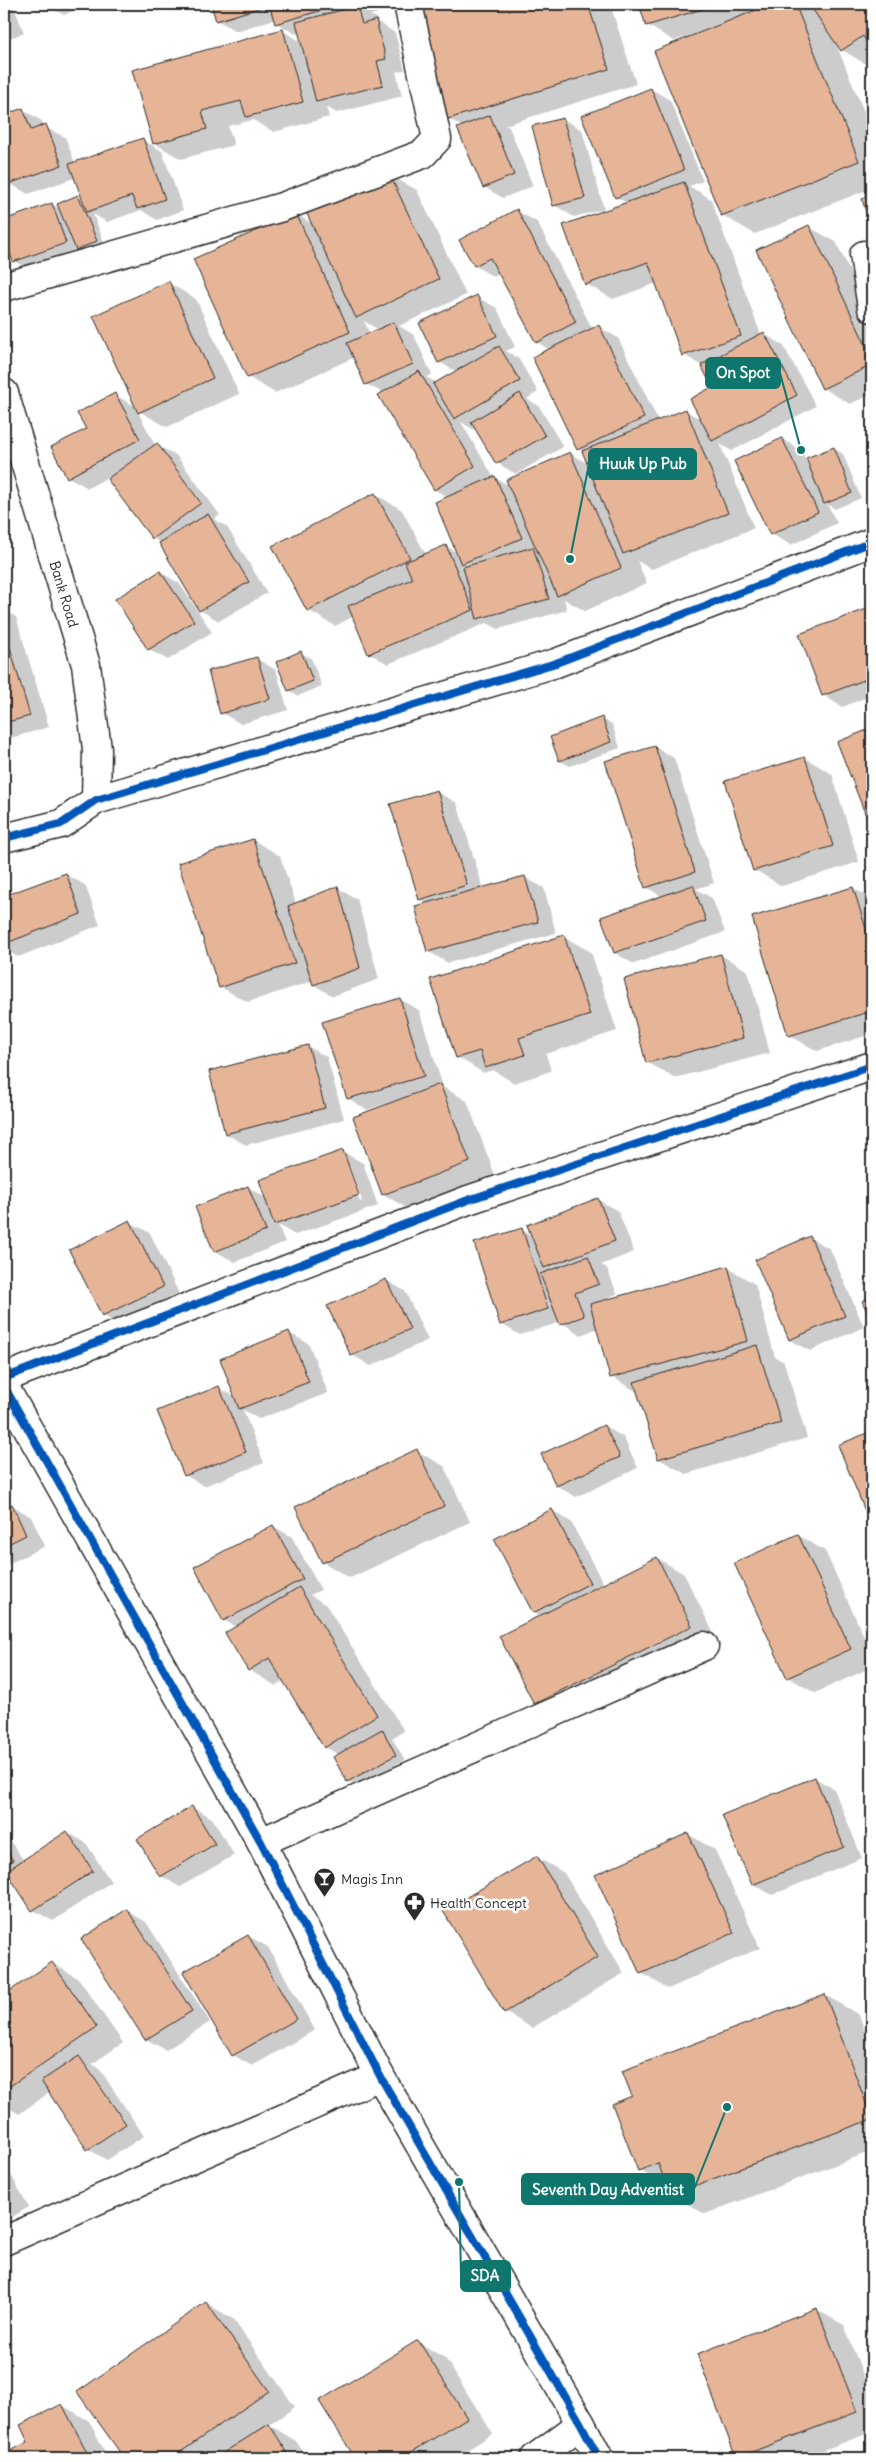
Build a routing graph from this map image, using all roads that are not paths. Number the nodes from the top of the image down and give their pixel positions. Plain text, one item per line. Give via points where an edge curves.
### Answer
1 (408, 4) edge
2 (864, 255) dead end
3 (4, 287) edge
4 (872, 308) edge
5 (4, 393) edge
6 (872, 542) edge
7 (96, 800) junction
8 (4, 838) edge
9 (872, 1066) edge
10 (4, 1378) edge
11 (4, 1386) edge
12 (704, 1646) dead end
13 (261, 1842) junction
14 (380, 2076) junction
15 (4, 2241) edge
16 (582, 2424) junction
17 (535, 2458) edge
18 (599, 2458) edge

1 - 3 street via 438,139 423,154 282,208
2 - 4 street
5 - 7 street, Bank Road via 86,664 97,750
6 - 7 street via 556,663
7 - 8 street via 62,824
9 - 10 street via 468,1200
11 - 13 street
12 - 13 street
13 - 14 street
14 - 15 street
14 - 16 street
16 - 17 street
16 - 18 street

